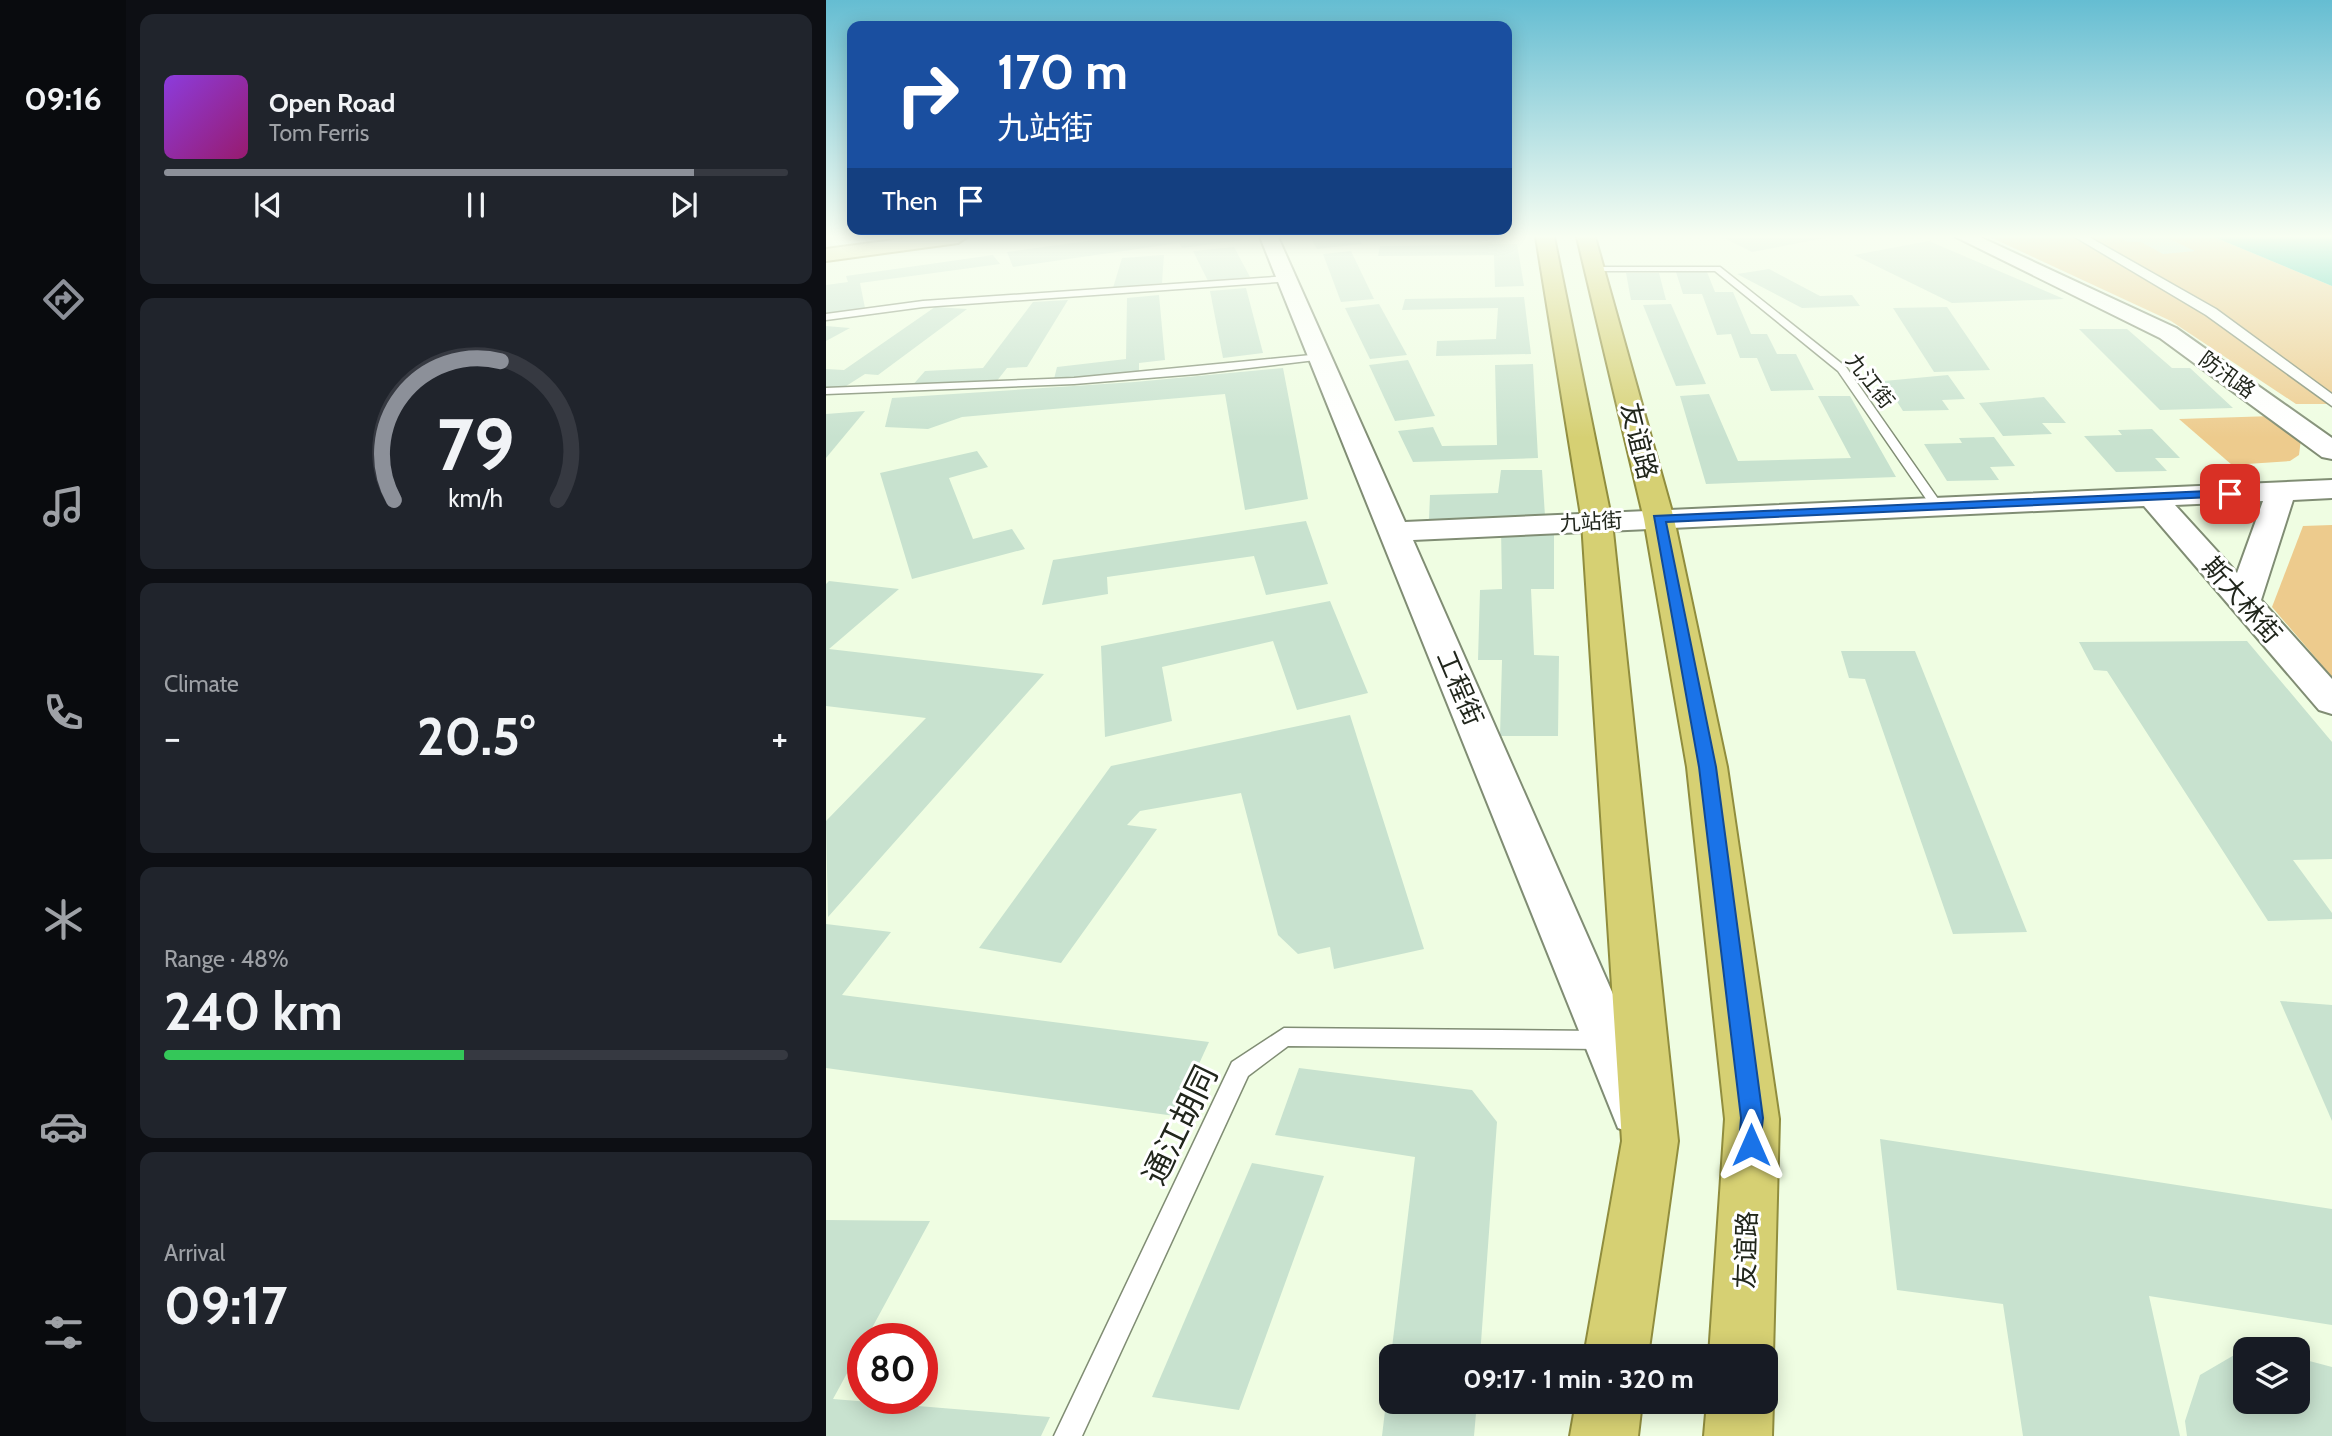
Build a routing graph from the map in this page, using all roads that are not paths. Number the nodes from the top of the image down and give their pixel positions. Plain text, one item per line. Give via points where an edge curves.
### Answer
1 (923, 304) edge
2 (1299, 304) edge
3 (1557, 304) edge
4 (1603, 304) edge
5 (1761, 304) edge
6 (2107, 304) edge
7 (2197, 304) edge
8 (826, 317) edge
9 (1321, 357) junction
10 (826, 391) edge
11 (2332, 401) edge
12 (2332, 451) edge
13 (2332, 489) edge
14 (2281, 491) junction
15 (2152, 497) junction
16 (1937, 506) junction
17 (1659, 519) junction
18 (1597, 522) junction
19 (1395, 533) junction
20 (2244, 601) junction
21 (2332, 702) edge
22 (1607, 1040) junction
23 (1650, 1141) junction
24 (1618, 1344) edge
25 (1742, 1344) edge
26 (1607, 1414) edge
27 (1739, 1414) edge
28 (1068, 1436) edge
29 (1604, 1436) edge
30 (1738, 1436) edge

1 - 8 lane
2 - 9 street, 工程街
3 - 18 highway, 友谊路
4 - 17 highway, 友谊路
5 - 16 lane, 九江街 via 1842,369
6 - 12 street, 防汛路 via 2168,333
7 - 11 street
9 - 10 lane via 1181,375 1044,385
9 - 19 street, 工程街
13 - 14 street, 九站街
14 - 15 street, 九站街
14 - 20 street
15 - 16 street, 九站街
15 - 20 street, 斯大林街
16 - 17 street, 九站街
17 - 18 street, 九站街
17 - 25 highway, 友谊路 via 1707,767 1752,1118
18 - 19 street, 九站街
18 - 23 highway, 友谊路
19 - 22 street, 工程街
20 - 21 street, 斯大林街
22 - 23 street, 工程街
22 - 28 lane, 通江胡同 via 1284,1037 1240,1069
23 - 24 highway, 友谊路
26 - 29 highway
27 - 30 highway

